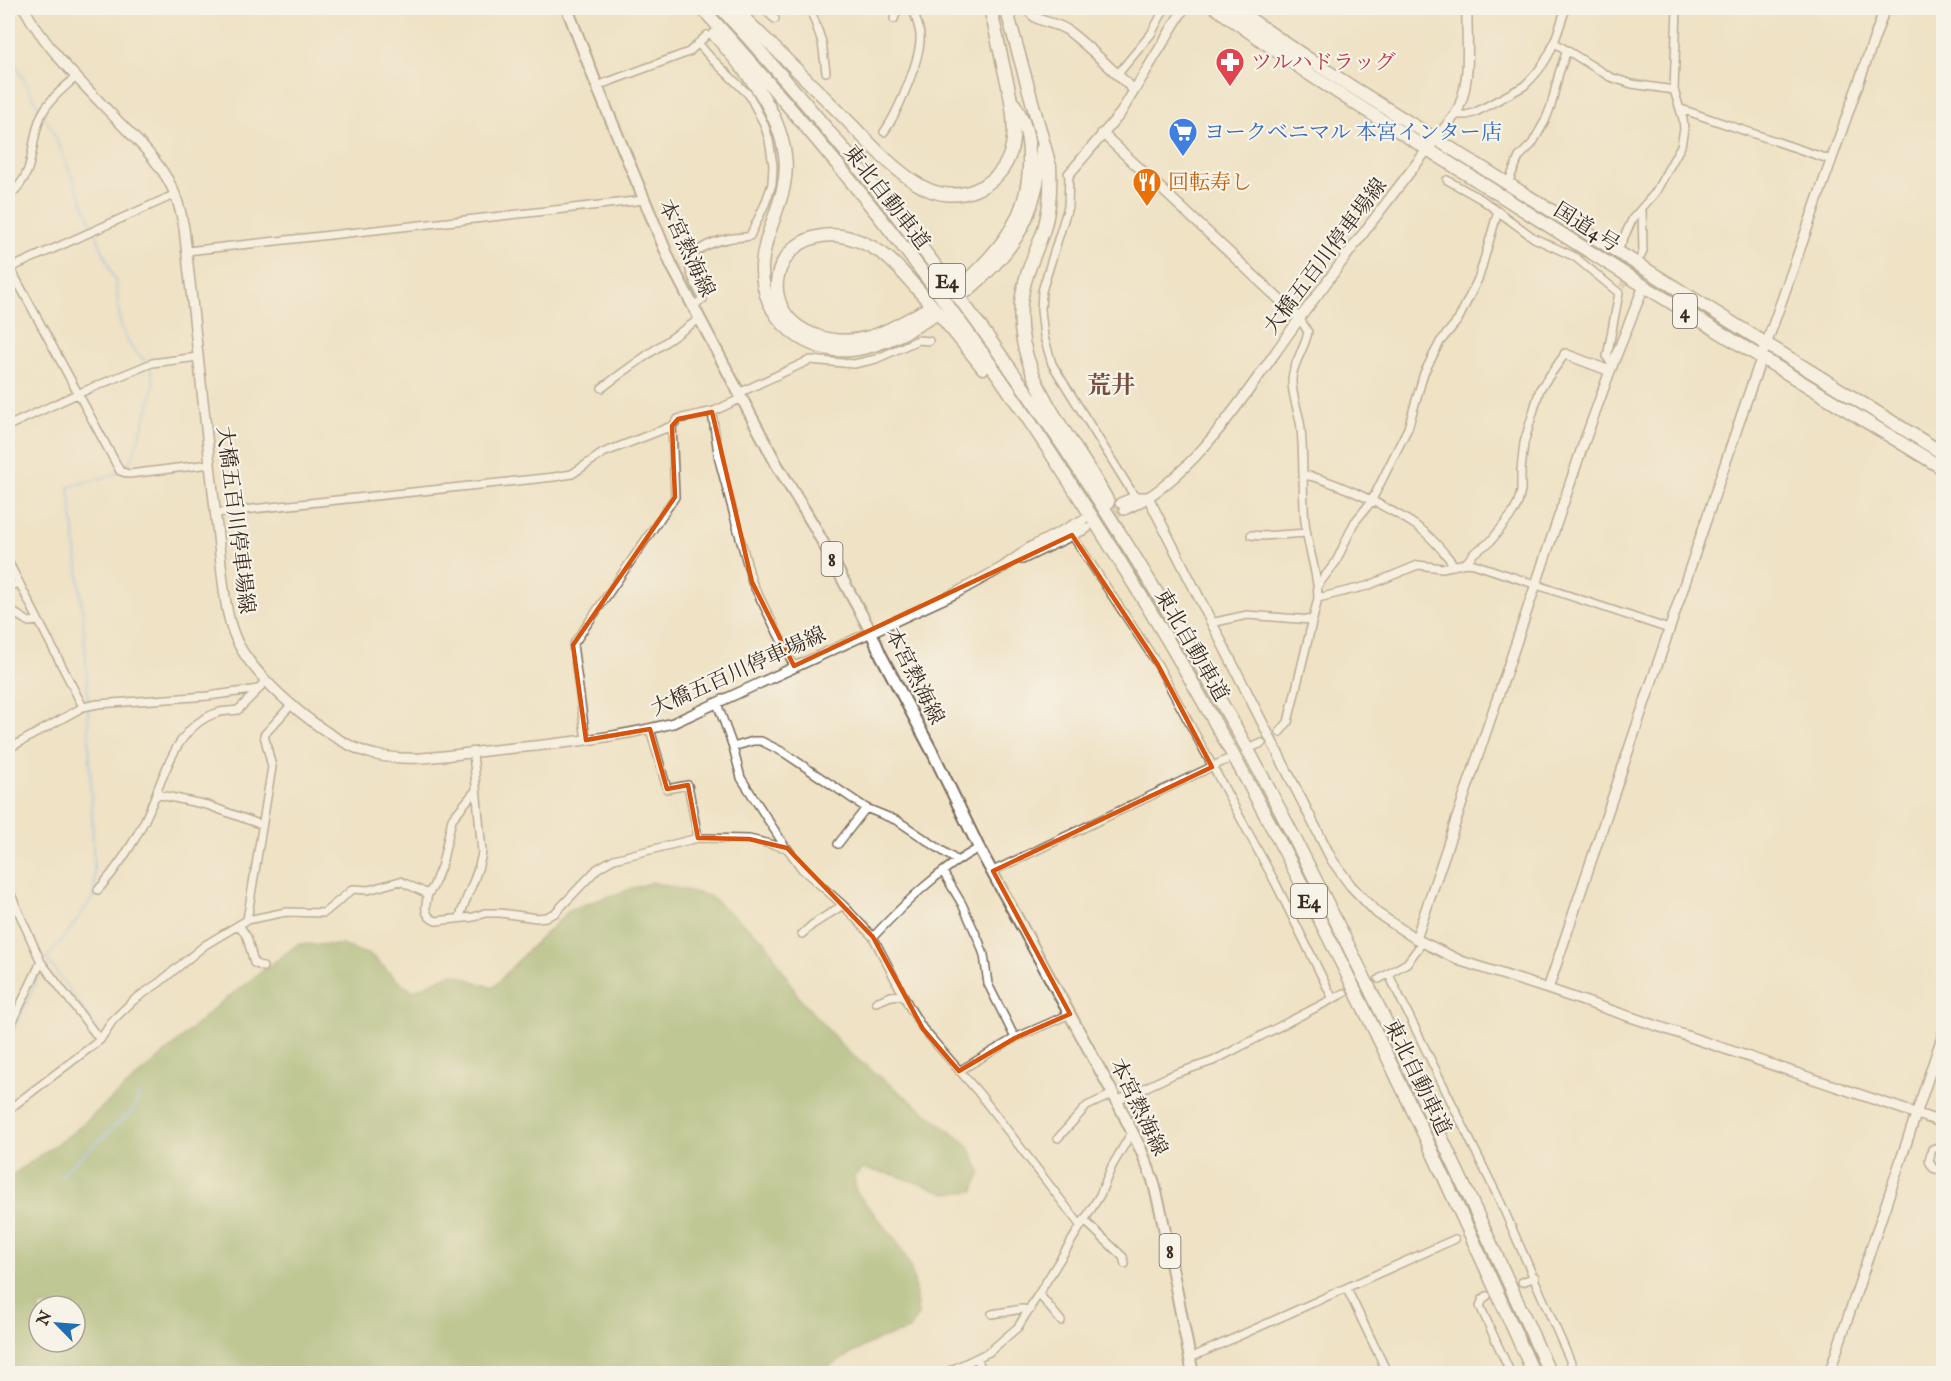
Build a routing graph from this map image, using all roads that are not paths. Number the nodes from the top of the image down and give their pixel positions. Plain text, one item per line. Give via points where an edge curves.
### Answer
1 (24, 8) edge
2 (567, 8) edge
3 (691, 8) edge
4 (702, 8) edge
5 (721, 8) edge
6 (734, 8) edge
7 (762, 8) edge
8 (810, 8) edge
9 (898, 8) edge
10 (912, 8) edge
11 (990, 8) edge
12 (1005, 8) edge
13 (1028, 8) edge
14 (1165, 8) edge
15 (1185, 8) edge
16 (1216, 8) edge
17 (1235, 8) edge
18 (1467, 8) edge
19 (1566, 8) edge
20 (1677, 8) edge
21 (1885, 8) edge
22 (775, 19) dead end
23 (894, 19) dead end
24 (706, 35) dead end
25 (698, 43) junction
26 (1555, 43) junction
27 (1567, 50) junction
28 (826, 72) dead end
29 (1117, 75) junction
30 (76, 77) junction
31 (597, 86) junction
32 (1134, 90) junction
33 (1674, 90) junction
34 (1012, 100) junction
35 (1681, 109) junction
36 (1455, 115) junction
37 (884, 132) dead end
38 (1101, 133) junction
39 (1043, 142) junction
40 (1433, 143) junction
41 (1831, 160) junction
42 (1069, 174) joint
43 (1447, 180) dead end
44 (1508, 183) junction
45 (176, 194) junction
46 (8, 197) edge
47 (644, 200) junction
48 (1642, 208) junction
49 (1498, 211) junction
50 (187, 251) junction
51 (1617, 252) junction
52 (1641, 256) tunnel mouth
53 (8, 267) edge
54 (1644, 286) junction
55 (692, 307) junction
56 (699, 319) junction
57 (1300, 319) junction
58 (929, 341) dead end
59 (1767, 346) junction
60 (1565, 354) joint
61 (198, 357) junction
62 (1762, 358) junction
63 (1611, 368) junction
64 (602, 388) dead end
65 (76, 394) junction
66 (740, 396) junction
67 (712, 412) junction
68 (8, 426) edge
69 (672, 426) junction
70 (1048, 448) junction
71 (1944, 454) edge
72 (210, 464) junction
73 (1944, 469) edge
74 (1304, 475) junction
75 (1135, 497) junction
76 (1148, 497) junction
77 (1371, 502) junction
78 (215, 513) junction
79 (1306, 533) junction
80 (1072, 535) junction
81 (1251, 535) dead end
82 (8, 561) edge
83 (1466, 563) junction
84 (1454, 566) junction
85 (1003, 567) junction
86 (1145, 575) junction
87 (19, 582) junction
88 (1536, 584) junction
89 (1318, 585) junction
90 (8, 588) edge
91 (1318, 598) junction
92 (8, 609) edge
93 (1312, 620) junction
94 (38, 621) junction
95 (1210, 623) junction
96 (1669, 629) junction
97 (871, 632) junction
98 (794, 666) junction
99 (265, 680) junction
100 (259, 689) junction
101 (717, 703) junction
102 (292, 704) junction
103 (83, 707) junction
104 (650, 729) junction
105 (1280, 732) dead end
106 (586, 740) junction
107 (733, 747) junction
108 (8, 749) edge
109 (473, 753) junction
110 (1226, 760) dead end
111 (1212, 767) junction
112 (476, 790) junction
113 (156, 794) junction
114 (866, 808) junction
115 (262, 825) junction
116 (698, 838) junction
117 (838, 844) dead end
118 (979, 848) junction
119 (787, 849) junction
120 (956, 860) junction
121 (993, 871) junction
122 (943, 872) junction
123 (98, 890) dead end
124 (9, 894) edge
125 (428, 894) junction
126 (843, 905) junction
127 (460, 917) junction
128 (247, 920) junction
129 (239, 925) junction
130 (801, 934) dead end
131 (873, 937) junction
132 (1419, 941) junction
133 (41, 962) junction
134 (263, 967) dead end
135 (1389, 975) junction
136 (1379, 980) tunnel mouth
137 (1548, 989) junction
138 (1344, 993) tunnel mouth
139 (903, 995) junction
140 (1333, 999) junction
141 (876, 1002) dead end
142 (1070, 1014) junction
143 (8, 1030) edge
144 (1944, 1031) edge
145 (1015, 1038) junction
146 (100, 1040) junction
147 (959, 1071) junction
148 (1115, 1098) junction
149 (8, 1110) edge
150 (1916, 1114) junction
151 (1944, 1123) edge
152 (1132, 1132) junction
153 (1058, 1138) dead end
154 (1944, 1145) edge
155 (1944, 1172) edge
156 (1082, 1223) junction
157 (1455, 1239) dead end
158 (1125, 1264) dead end
159 (1536, 1277) junction
160 (1522, 1282) dead end
161 (1347, 1288) junction
162 (1040, 1294) junction
163 (1487, 1296) dead end
164 (1030, 1310) junction
165 (992, 1314) dead end
166 (1060, 1321) dead end
167 (978, 1358) junction
168 (1190, 1358) junction
169 (943, 1374) edge
170 (982, 1374) edge
171 (1193, 1374) edge
172 (1388, 1374) edge
173 (1511, 1374) edge
174 (1534, 1374) edge
175 (1550, 1374) edge
176 (1576, 1374) edge
177 (1829, 1374) edge

1 - 30 street, 大橋五百川停車場線 via 42,38
2 - 31 main road, 本宮熱海線 / 8
3 - 70 highway via 750,76 777,123 786,157 786,182 762,266 767,296 782,323 808,343 828,349 856,350 885,342 930,312 870,337 846,341 823,338 791,320 777,294 778,272 788,254 803,241 819,236 849,237 883,254 929,301
4 - 70 highway, 東北自動車道 / E4 via 812,133 875,212
5 - 86 highway, 東北自動車道 / E4 via 823,124 927,254 1013,372
6 - 34 highway via 897,168 932,191 970,192 983,187 1002,170 1014,136
7 - 22 street
8 - 28 street via 822,42
9 - 23 street
10 - 37 street via 920,47 896,112
11 - 34 highway
12 - 39 highway
13 - 29 street via 1044,22 1065,29
14 - 29 street via 1151,34
15 - 32 street
16 - 40 highway, 国道4号 / 4 via 1309,74
17 - 40 highway, 国道4号 / 4
18 - 36 street, 大橋五百川停車場線 via 1466,84
19 - 26 street
20 - 33 street
21 - 41 street
24 - 25 street
25 - 31 street via 689,52
25 - 55 street via 749,95 769,140 773,177 750,236 726,238 707,245 692,257 690,270 703,299
26 - 27 street
26 - 36 street via 1541,69 1524,86 1474,113
27 - 33 street via 1610,77
27 - 44 street via 1545,121 1519,157
29 - 32 street
30 - 45 street, 大橋五百川停車場線 via 149,153
30 - 46 street via 44,110 25,178
31 - 47 main road, 本宮熱海線 / 8
32 - 38 street via 1120,114
33 - 35 street
34 - 39 highway via 1024,121 1029,147 1026,194 1008,235 964,288 1006,253 1024,225 1035,196
35 - 41 street
35 - 48 street via 1681,146
36 - 40 street, 大橋五百川停車場線
38 - 42 street
38 - 57 street
39 - 86 highway via 1051,179 1048,210 1023,290 1022,340 1035,380 1102,490
40 - 44 highway, 国道4号 / 4
40 - 54 highway, 国道4号 / 4
40 - 57 street, 大橋五百川停車場線
41 - 59 street
42 - 75 street via 1068,207 1042,291 1044,337 1052,364
43 - 49 street
44 - 51 highway, 国道4号 / 4
45 - 50 street, 大橋五百川停車場線
45 - 53 street
47 - 50 street
47 - 55 main road, 本宮熱海線 / 8
48 - 51 street
48 - 52 street
49 - 63 street via 1534,238 1575,257 1621,290 1607,357
49 - 77 street via 1479,277 1458,320 1432,356 1408,428
50 - 61 street, 大橋五百川停車場線
51 - 59 highway, 国道4号 / 4
53 - 65 street
54 - 62 highway, 国道4号 / 4
54 - 63 street
55 - 56 main road, 本宮熱海線 / 8
56 - 64 street
56 - 66 main road, 本宮熱海線 / 8
57 - 74 street via 1308,332 1294,370 1292,388 1299,414
57 - 76 street, 大橋五百川停車場線 via 1210,440 1172,481
58 - 66 street via 918,340 876,359 854,364 810,360
59 - 62 street
59 - 71 highway, 国道4号 / 4
60 - 63 street
60 - 83 street via 1540,389 1524,443 1518,503 1490,542 1474,552
61 - 65 street via 152,363
61 - 72 street, 大橋五百川停車場線
62 - 73 highway, 国道4号 / 4
62 - 96 street
63 - 88 street
65 - 68 street
65 - 72 street via 123,473
66 - 67 street
66 - 97 main road, 本宮熱海線 / 8
67 - 69 street via 678,419
67 - 98 street via 719,460 752,582
69 - 78 street via 603,453 572,474
69 - 106 street via 675,496 573,645
70 - 174 highway, 東北自動車道 / E4 via 1219,729 1288,859 1410,1103
72 - 78 street, 大橋五百川停車場線
74 - 77 street via 1318,477
74 - 79 street
75 - 76 street, 大橋五百川停車場線
75 - 76 street, 大橋五百川停車場線 via 1122,507 1137,505
76 - 95 street
77 - 84 street via 1420,528
77 - 89 street via 1354,523 1336,562
78 - 99 street, 大橋五百川停車場線 via 226,610 240,646
79 - 81 street
79 - 89 street
80 - 85 street, 大橋五百川停車場線
80 - 85 street, 大橋五百川停車場線 via 1085,524 1031,547
80 - 111 street via 1158,665
82 - 87 street
83 - 84 street
83 - 88 street
84 - 91 street via 1418,565 1367,586
85 - 97 street, 大橋五百川停車場線
86 - 175 highway, 東北自動車道 / E4 via 1233,723 1303,855 1422,1094
87 - 90 street
87 - 94 street
88 - 96 street
88 - 132 street
89 - 91 street
91 - 93 street
92 - 94 street via 30,622
93 - 95 street via 1247,615
93 - 105 street via 1288,722
94 - 103 street
95 - 132 street via 1332,860 1377,913
96 - 137 street
97 - 98 street, 大橋五百川停車場線
97 - 118 main road, 本宮熱海線 / 8
98 - 101 street, 大橋五百川停車場線
99 - 100 street
99 - 102 street, 大橋五百川停車場線
100 - 103 street
100 - 113 street via 238,710 207,718 179,742
101 - 104 street, 大橋五百川停車場線
101 - 107 street
102 - 109 street, 大橋五百川停車場線 via 348,745 378,755 417,758
102 - 115 street via 264,735 272,767
103 - 108 street
104 - 106 street, 大橋五百川停車場線
104 - 116 street via 667,789 688,785
106 - 109 street, 大橋五百川停車場線
107 - 114 street via 761,741
107 - 119 street via 744,784
109 - 112 street
110 - 111 street
111 - 121 street
111 - 140 street
112 - 125 street via 452,819 442,864
112 - 127 street via 481,861
113 - 115 street via 207,805
113 - 123 street via 130,847
114 - 117 street
114 - 120 street via 898,821
115 - 128 street
116 - 119 street via 749,839
116 - 127 street via 614,859 597,869 555,913 546,917 500,913
118 - 120 street
118 - 121 main road, 本宮熱海線 / 8
119 - 126 street via 802,869
120 - 122 street
121 - 142 main road, 本宮熱海線 / 8
122 - 131 street
122 - 145 street via 980,941 988,984
124 - 133 street
125 - 127 street via 425,910 429,918 441,922
125 - 128 street via 396,881 368,890 353,889 324,913 286,912
126 - 130 street
126 - 131 street
128 - 129 street
129 - 134 street via 247,937 254,963
129 - 146 street via 205,945 134,1000 113,1020
131 - 139 street
132 - 135 street via 1407,963
132 - 137 street via 1461,961
133 - 143 street
133 - 146 street
135 - 136 street
135 - 159 street
137 - 150 street
138 - 140 street
139 - 141 street
139 - 147 street via 923,1029
140 - 148 street via 1213,1061
142 - 145 street
142 - 148 main road, 本宮熱海線 / 8
144 - 150 street
145 - 147 street
146 - 149 street
147 - 156 street
148 - 152 main road, 本宮熱海線 / 8
148 - 153 street via 1087,1106
150 - 151 street
150 - 177 street
152 - 156 street
152 - 168 main road, 本宮熱海線 / 8 via 1159,1202
154 - 155 street via 1932,1149 1929,1161 1933,1168
156 - 158 street via 1123,1257
156 - 162 street
157 - 161 street
159 - 160 street
159 - 176 street
161 - 168 street
161 - 172 street
162 - 164 street
162 - 166 street
163 - 173 street via 1480,1306
164 - 165 street
164 - 167 street via 1001,1343
167 - 169 street
167 - 170 street
168 - 171 main road, 本宮熱海線 / 8

